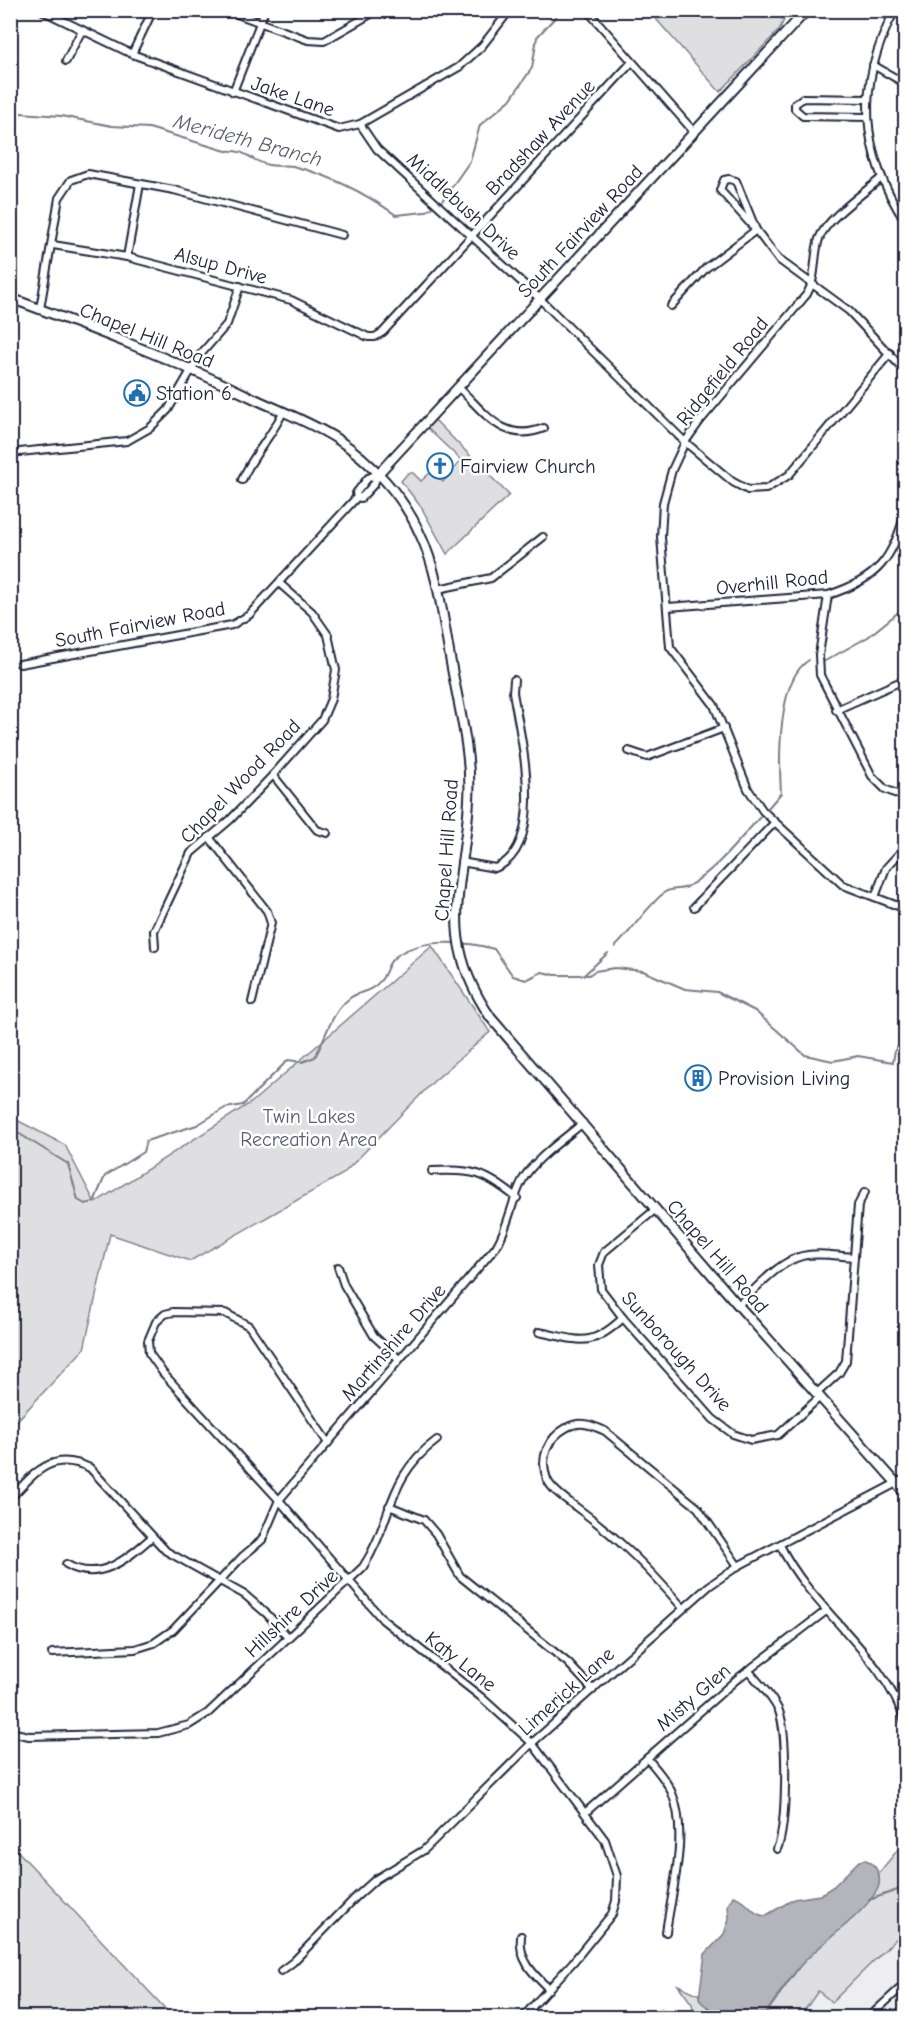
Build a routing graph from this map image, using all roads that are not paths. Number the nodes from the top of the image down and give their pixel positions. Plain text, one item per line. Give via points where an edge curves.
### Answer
1 (41, 10) edge
2 (153, 10) edge
3 (226, 10) edge
4 (265, 10) edge
5 (378, 10) edge
6 (510, 10) edge
7 (586, 10) edge
8 (807, 10) edge
9 (895, 10) edge
10 (260, 23) junction
11 (82, 30) junction
12 (132, 54) junction
13 (66, 61) dead end
14 (631, 63) junction
15 (873, 65) junction
16 (906, 84) edge
17 (233, 92) junction
18 (867, 99) junction
19 (867, 117) junction
20 (360, 124) junction
21 (695, 133) junction
22 (880, 179) junction
23 (140, 184) junction
24 (906, 223) edge
25 (756, 230) junction
26 (342, 235) dead end
27 (471, 236) junction
28 (53, 245) junction
29 (127, 257) junction
30 (812, 284) junction
31 (240, 286) junction
32 (10, 298) edge
33 (540, 299) junction
34 (671, 306) dead end
35 (40, 309) junction
36 (375, 337) joint
37 (890, 353) junction
38 (191, 368) junction
39 (906, 372) edge
40 (459, 388) junction
41 (283, 412) junction
42 (544, 428) dead end
43 (685, 442) junction
44 (10, 453) edge
45 (378, 474) junction
46 (242, 480) dead end
47 (906, 510) edge
48 (543, 537) dead end
49 (279, 583) junction
50 (438, 589) junction
51 (828, 595) junction
52 (668, 608) junction
53 (20, 664) dead end
54 (906, 679) edge
55 (514, 680) dead end
56 (836, 710) junction
57 (724, 728) junction
58 (629, 751) dead end
59 (273, 775) junction
60 (906, 798) edge
61 (775, 822) junction
62 (327, 833) dead end
63 (209, 837) junction
64 (906, 846) edge
65 (461, 862) junction
66 (875, 897) junction
67 (694, 907) dead end
68 (906, 909) edge
69 (155, 947) dead end
70 (252, 1002) dead end
71 (583, 1123) junction
72 (432, 1171) dead end
73 (865, 1192) dead end
74 (517, 1198) junction
75 (656, 1209) junction
76 (854, 1257) junction
77 (338, 1267) dead end
78 (738, 1305) junction
79 (623, 1318) junction
80 (539, 1332) dead end
81 (399, 1359) junction
82 (818, 1395) junction
83 (437, 1440) dead end
84 (328, 1443) junction
85 (906, 1478) edge
86 (896, 1484) junction
87 (906, 1494) edge
88 (10, 1499) edge
89 (279, 1500) junction
90 (389, 1506) junction
91 (152, 1537) junction
92 (780, 1545) junction
93 (66, 1564) dead end
94 (738, 1566) junction
95 (222, 1581) junction
96 (348, 1581) junction
97 (683, 1608) junction
98 (826, 1611) junction
99 (289, 1638) junction
100 (52, 1653) dead end
101 (748, 1670) junction
102 (593, 1690) junction
103 (906, 1724) edge
104 (10, 1732) edge
105 (532, 1743) junction
106 (647, 1758) junction
107 (586, 1812) junction
108 (777, 1849) dead end
109 (666, 1932) dead end
110 (521, 1936) dead end
111 (281, 1971) dead end
112 (906, 1983) edge
113 (549, 1989) junction
114 (522, 2018) edge
115 (868, 2018) edge

1 - 11 street, Jake Lane
2 - 12 street
3 - 10 street
4 - 10 street
5 - 10 street via 324,41 308,40
6 - 20 street, Jake Lane via 471,58
7 - 14 street
8 - 21 street, South Fairview Road
9 - 15 street via 881,36
10 - 17 street
11 - 12 street, Jake Lane
11 - 13 street
12 - 17 street, Jake Lane
14 - 21 street
14 - 27 street, Bradshaw Avenue
15 - 16 street
15 - 18 street
17 - 20 street, Jake Lane via 329,128
18 - 19 street
18 - 19 street via 803,98 795,109 804,116
19 - 22 street
20 - 27 street, Middlebush Drive via 377,149
21 - 33 street, South Fairview Road
22 - 24 street
22 - 30 street, Ridgefield Road via 820,238
23 - 26 street
23 - 28 street via 88,174 71,180 59,198
23 - 29 street
25 - 25 street via 736,181 724,180 720,190
25 - 30 street via 778,259
25 - 34 street via 706,268
27 - 33 street, Middlebush Drive
27 - 36 street, Bradshaw Avenue
28 - 29 street, Alsup Drive
28 - 35 street
29 - 31 street, Alsup Drive
30 - 37 street via 849,310
30 - 43 street, Ridgefield Road
31 - 36 street, Alsup Drive via 291,300
31 - 38 street via 227,324
32 - 35 street, Chapel Hill Road
33 - 40 street, South Fairview Road
33 - 43 street, Middlebush Drive
35 - 38 street, Chapel Hill Road
37 - 39 street
37 - 43 street, Middlebush Drive via 779,484 748,490
38 - 41 street, Chapel Hill Road
38 - 44 street via 168,410 150,428 127,441
40 - 42 street via 501,428 517,434
40 - 45 street, South Fairview Road
41 - 45 street, Chapel Hill Road via 336,438
41 - 46 street
43 - 52 street, Ridgefield Road via 663,503 661,537
45 - 49 street, South Fairview Road via 374,484 361,498 357,497
45 - 50 street, Chapel Hill Road via 420,533
47 - 51 street, Overhill Road via 897,540 878,570 865,580
48 - 50 street via 491,578
49 - 53 street, South Fairview Road via 249,615 232,625
49 - 59 street, Chapel Wood Road via 312,612 328,635 336,670 331,699 322,720
50 - 65 street, Chapel Hill Road via 469,766
51 - 52 street, Overhill Road
51 - 56 street via 818,666
52 - 57 street, Ridgefield Road via 670,647 714,705
54 - 56 street
55 - 65 street via 528,779 519,845 514,857 495,868
56 - 60 street via 872,776 885,789
57 - 58 street via 647,757
57 - 61 street, Ridgefield Road via 748,789
59 - 62 street via 317,830
59 - 63 street, Chapel Wood Road
61 - 66 street, Ridgefield Road via 843,885
61 - 67 street
63 - 69 street, Chapel Wood Road via 191,853 173,889 154,931
63 - 70 street via 267,912 271,923
64 - 66 street via 886,868
65 - 71 street, Chapel Hill Road via 457,938 462,963 476,996
66 - 68 street, Ridgefield Road
71 - 74 street, Martinshire Drive via 529,1171
71 - 75 street, Chapel Hill Road
72 - 74 street via 480,1174
73 - 76 street, Sunborough Drive via 858,1205
74 - 81 street, Martinshire Drive via 496,1247
75 - 78 street, Chapel Hill Road
75 - 79 street, Sunborough Drive via 604,1252 599,1265 601,1289
76 - 78 street via 800,1257 786,1263
76 - 82 street, Sunborough Drive via 846,1361
77 - 81 street via 374,1336
78 - 82 street, Chapel Hill Road
79 - 80 street via 597,1339 585,1341
79 - 82 street, Sunborough Drive via 713,1419 733,1434 751,1440 778,1435
81 - 84 street, Martinshire Drive
82 - 86 street, Chapel Hill Road
83 - 90 street, Hillshire Drive via 396,1486
84 - 89 street, Martinshire Drive
84 - 89 street, Katy Lane via 249,1326 239,1318 225,1313 165,1314 150,1332 149,1353
85 - 86 street, Limerick Lane
86 - 87 street, Chapel Hill Road
86 - 92 street, Limerick Lane
88 - 91 street via 41,1468 55,1461 75,1461 101,1477
89 - 95 street, Martinshire Drive via 262,1539
89 - 96 street, Katy Lane
90 - 96 street, Hillshire Drive via 374,1551
90 - 102 street via 424,1520 466,1581 561,1657
91 - 93 street via 114,1567 77,1570
91 - 95 street via 166,1551
92 - 94 street, Limerick Lane
92 - 98 street via 796,1575
94 - 97 street, Limerick Lane
94 - 97 street via 698,1508 605,1431 580,1423 557,1434 544,1456 547,1480 642,1560
95 - 99 street via 256,1603
95 - 100 street, Martinshire Drive via 173,1630 154,1643 135,1649
96 - 99 street, Hillshire Drive
96 - 105 street, Katy Lane via 383,1620
97 - 102 street, Limerick Lane
98 - 101 street, Misty Glen
98 - 103 street via 877,1669
99 - 104 street, Hillshire Drive via 208,1713 189,1725 158,1732 29,1736
101 - 106 street, Misty Glen
101 - 108 street via 772,1699 782,1723 783,1827
102 - 105 street, Limerick Lane
105 - 107 street, Katy Lane
105 - 111 street, Limerick Lane via 424,1850 376,1879
106 - 107 street, Misty Glen
106 - 109 street via 668,1784 678,1816
107 - 113 street, Katy Lane via 605,1840 613,1861 616,1901 602,1928
110 - 113 street via 519,1949 527,1965
112 - 115 street
113 - 114 street, Katy Lane

